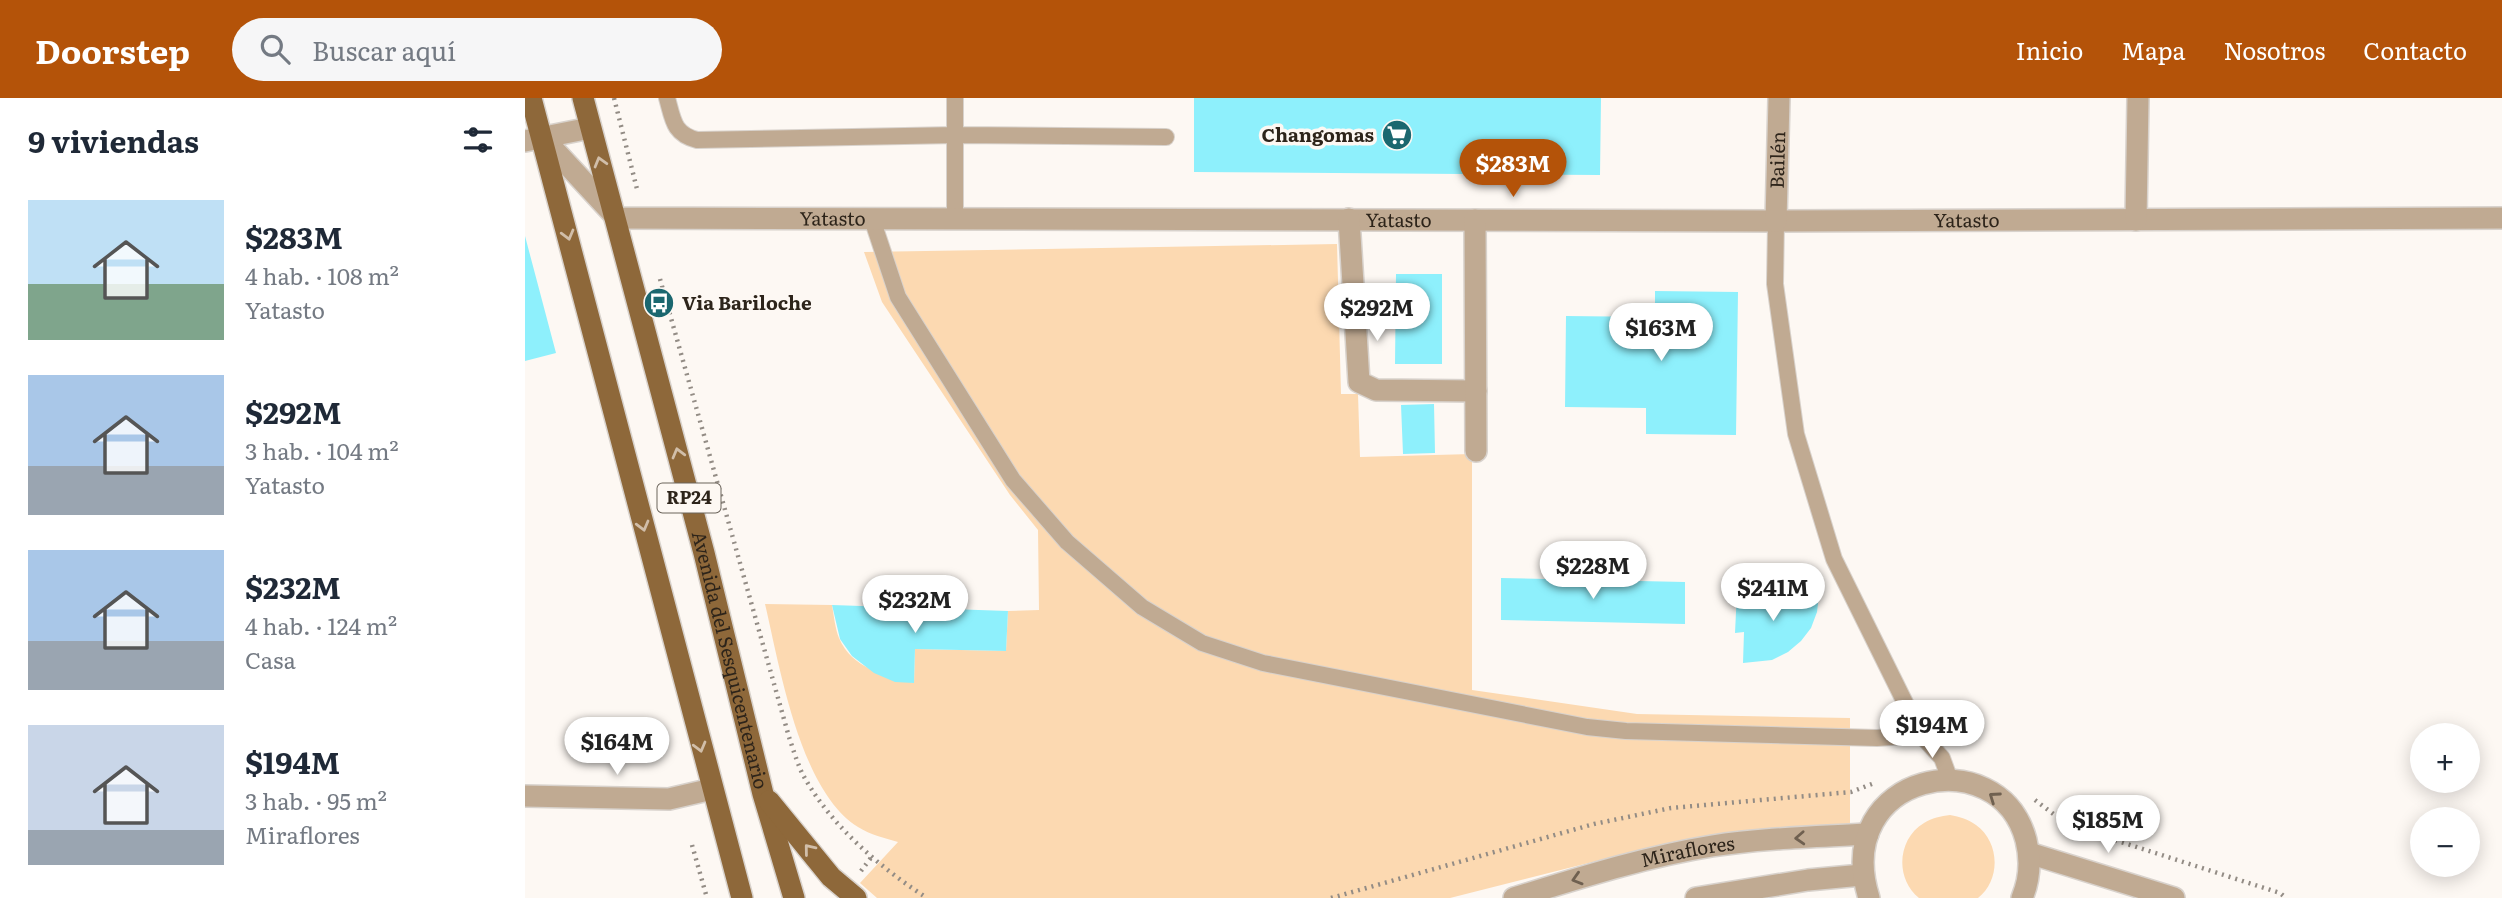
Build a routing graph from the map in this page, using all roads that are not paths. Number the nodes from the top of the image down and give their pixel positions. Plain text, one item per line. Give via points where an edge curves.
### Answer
1 (531, 98) edge
2 (583, 98) edge
3 (667, 98) edge
4 (955, 98) edge
5 (1779, 98) edge
6 (2138, 98) edge
7 (590, 128) junction
8 (955, 135) junction
9 (1166, 137) dead end
10 (534, 139) edge
11 (617, 218) junction
12 (955, 218) junction
13 (2502, 218) edge
14 (872, 219) junction
15 (1349, 219) junction
16 (1475, 220) junction
17 (2136, 220) junction
18 (1776, 221) junction
19 (1476, 391) junction
20 (1476, 451) dead end
21 (1921, 735) junction
22 (1950, 780) junction
23 (712, 789) junction
24 (763, 794) junction
25 (525, 796) edge
26 (1868, 834) junction
27 (2029, 853) junction
28 (1862, 875) junction
29 (742, 898) edge
30 (794, 898) edge
31 (856, 898) edge
32 (1514, 898) edge
33 (1696, 898) edge
34 (1869, 898) edge
35 (2022, 898) edge
36 (2173, 898) edge

1 - 10 main road, RP24
2 - 7 main road, Avenida del Sesquicentenario / RP24
3 - 8 lane via 675,126 684,136 697,139
4 - 8 lane
5 - 18 street, Bailén
6 - 17 street
7 - 10 street
11 -> 7 main road, Avenida del Sesquicentenario / RP24
8 - 9 lane
8 - 12 lane
10 - 11 street
10 -> 23 main road, RP24
11 - 14 street, Yatasto
24 -> 11 main road, Avenida del Sesquicentenario / RP24
12 - 14 street, Yatasto
12 - 15 street, Yatasto
13 - 17 street, Yatasto
14 - 21 lane via 898,297 1013,480 1098,570 1142,607 1202,643 1263,663 1587,727 1877,738
15 - 16 street, Yatasto
15 - 19 street via 1359,382 1376,390
16 - 18 street, Yatasto
16 - 19 street
17 - 18 street, Yatasto
18 - 21 lane via 1775,284 1796,434 1834,559
19 - 20 street
21 - 22 lane via 1943,758
22 - 26 street via 1917,785 1892,799 1873,820
27 -> 22 street via 2024,832 1997,797 1972,784
23 - 25 street via 669,799
23 - 29 main road, RP24
24 - 30 main road, Avenida del Sesquicentenario / RP24
31 -> 24 main road via 831,877
26 - 28 street
26 -> 32 street, Miraflores via 1712,846 1621,865
27 - 35 street
27 - 36 street
28 - 33 street
28 - 34 street

